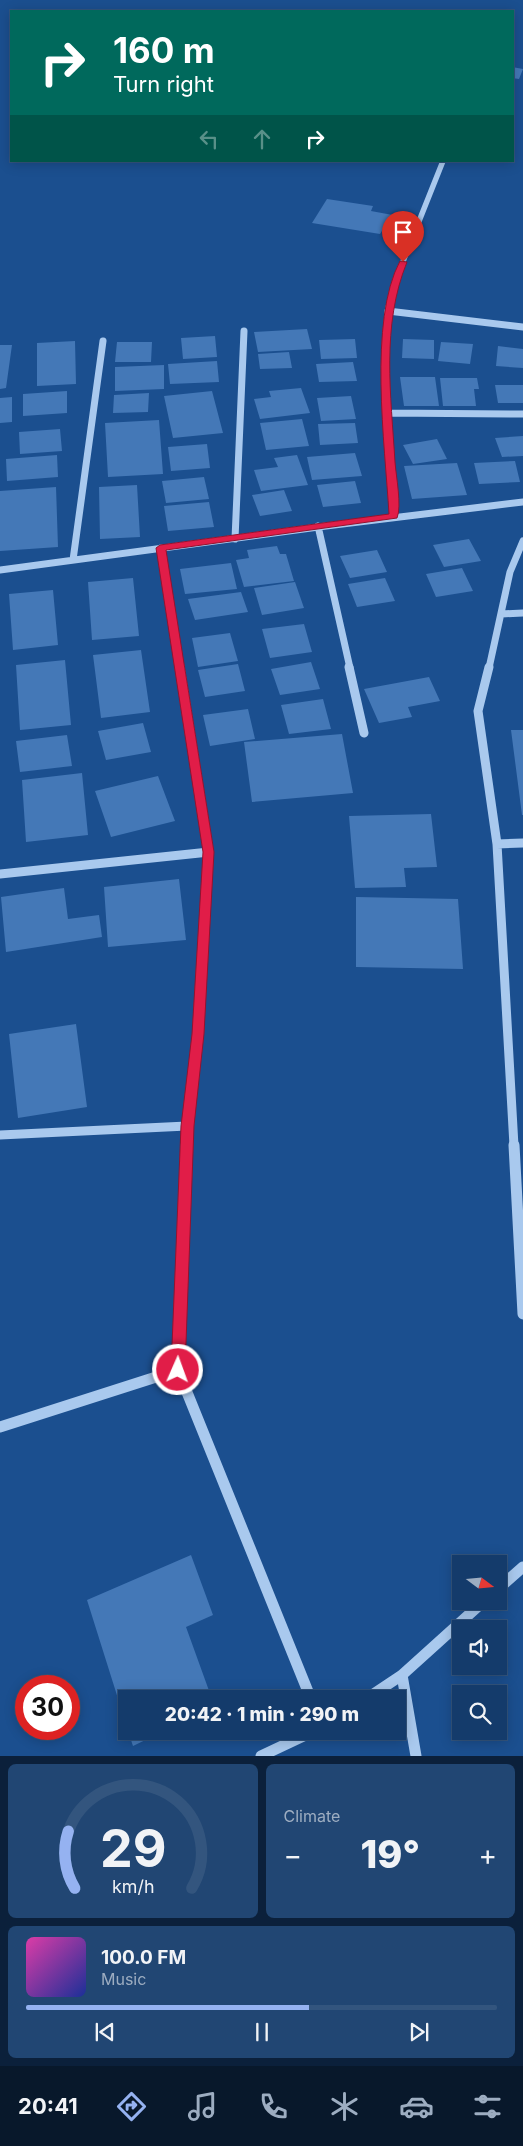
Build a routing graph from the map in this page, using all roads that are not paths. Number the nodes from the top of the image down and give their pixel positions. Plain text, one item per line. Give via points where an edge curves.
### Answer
1 (443, 162) edge
2 (388, 311) junction
3 (523, 327) edge
4 (244, 331) dead end
5 (103, 342) dead end
6 (387, 413) junction
7 (523, 414) edge
8 (523, 502) edge
9 (394, 516) junction
10 (318, 526) junction
11 (235, 539) junction
12 (523, 541) edge
13 (160, 548) junction
14 (73, 560) junction
15 (0, 570) edge
16 (523, 613) edge
17 (502, 614) junction
18 (364, 733) dead end
19 (523, 843) edge
20 (497, 844) junction
21 (208, 852) junction
22 (0, 874) edge
23 (187, 1126) junction
24 (0, 1135) edge
25 (523, 1314) edge
26 (178, 1370) junction
27 (0, 1427) edge
28 (523, 1567) edge
29 (508, 1580) edge
30 (474, 1610) edge
31 (402, 1675) junction
32 (307, 1690) edge
33 (380, 1690) edge
34 (295, 1740) edge
35 (261, 1756) edge
36 (416, 1756) edge

1 - 2 street via 396,280
2 - 3 street
2 - 6 street
4 - 11 street
5 - 14 street
6 - 7 street
6 - 9 street
8 - 9 street
9 - 10 street
10 - 11 street
10 - 18 street
11 - 13 street
12 - 17 street via 510,572
13 - 14 street
13 - 21 street
14 - 15 street
16 - 17 street
17 - 20 street via 478,711
19 - 20 street
20 - 25 street
21 - 22 street
21 - 23 street via 198,1034
23 - 24 street
23 - 26 street
26 - 27 street
26 - 32 street
28 - 29 street
30 - 31 street
31 - 33 street
31 - 36 street
34 - 35 street

